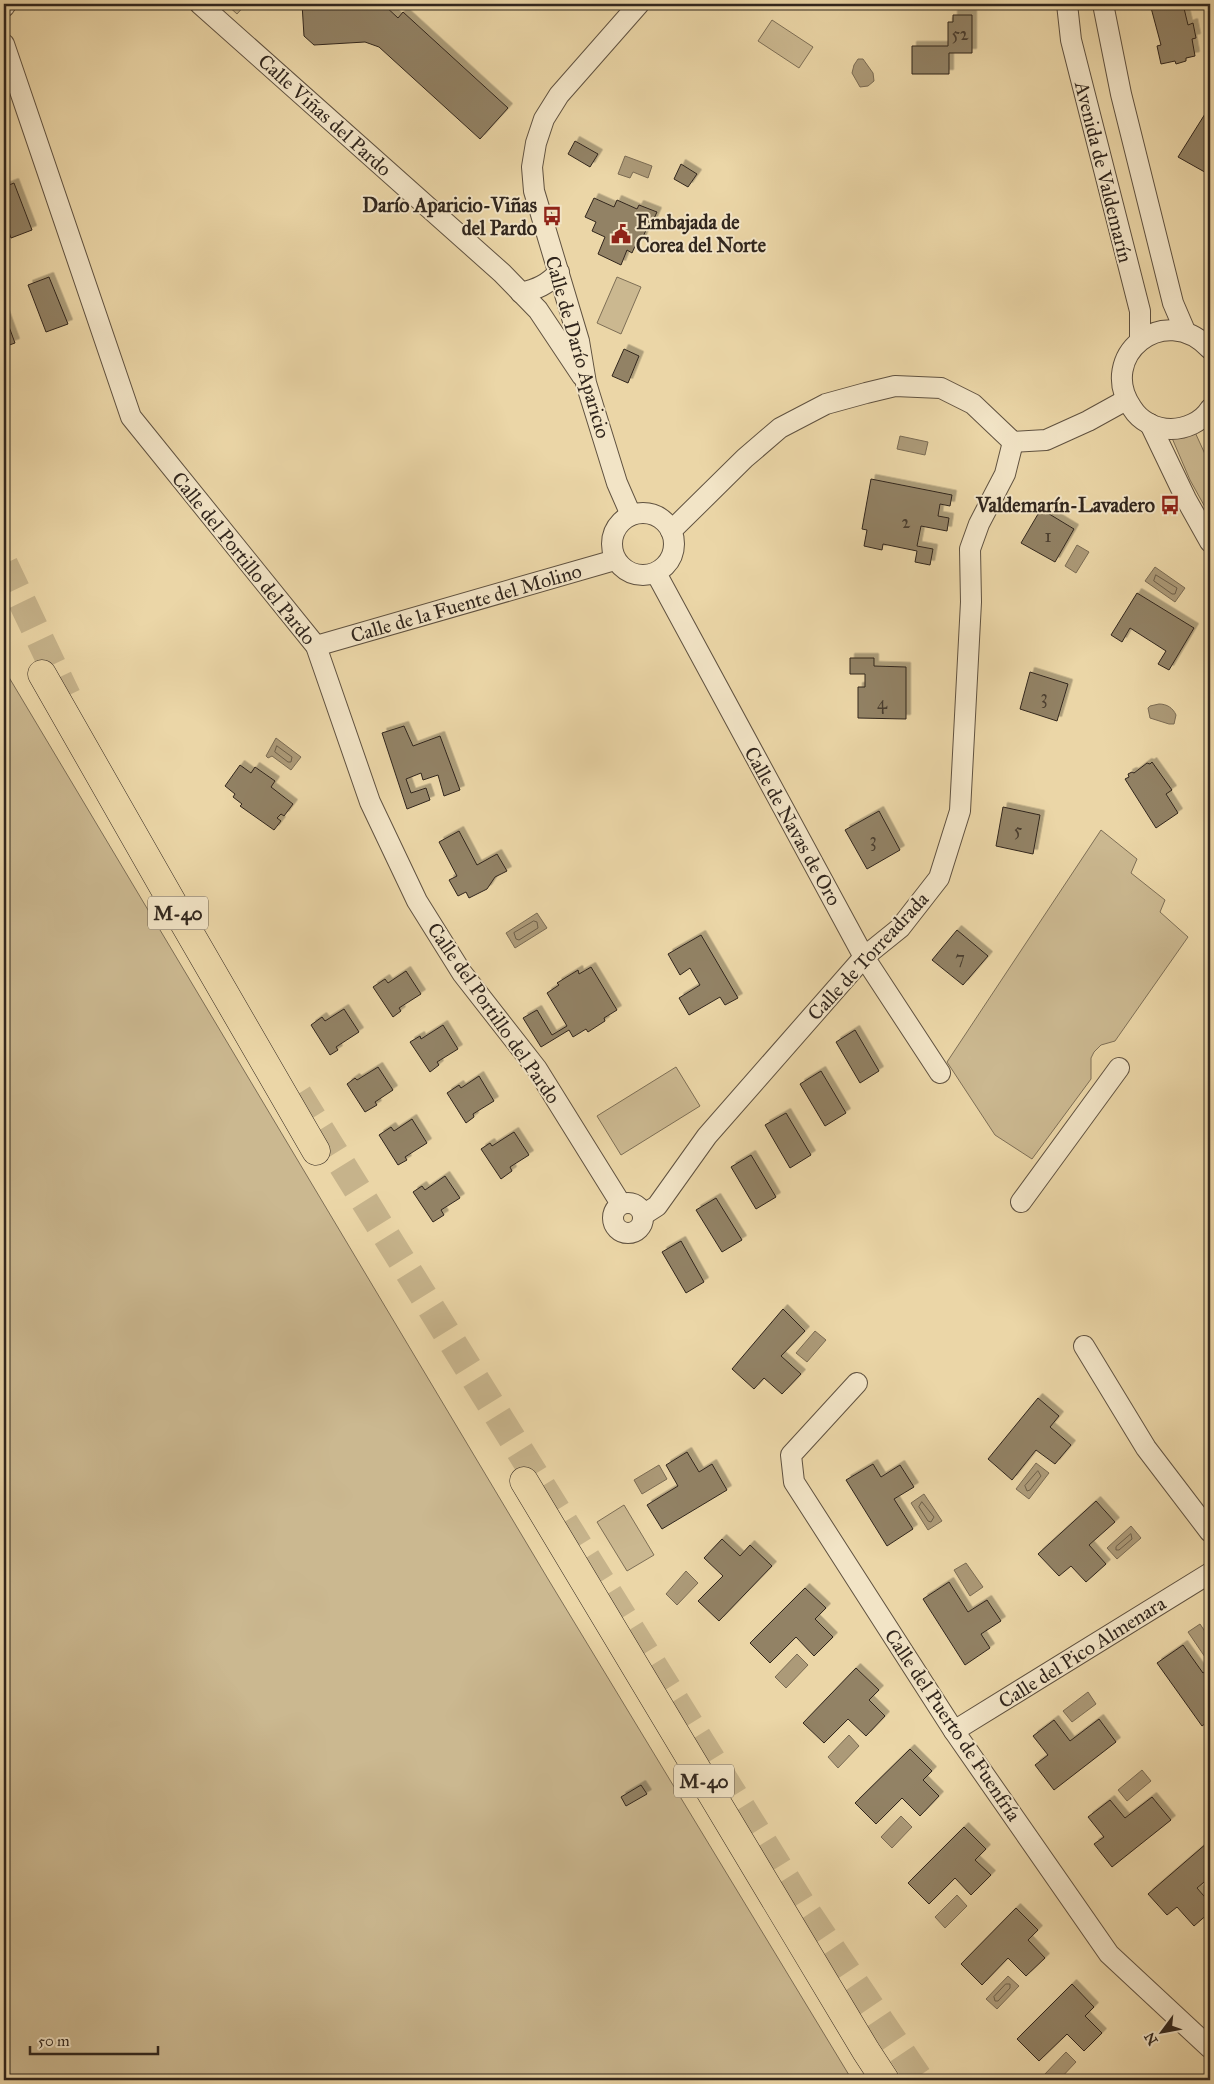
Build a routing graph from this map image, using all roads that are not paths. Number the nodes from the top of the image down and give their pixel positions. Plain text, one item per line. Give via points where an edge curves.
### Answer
1 (6, 4) edge
2 (200, 4) edge
3 (639, 4) edge
4 (1067, 4) edge
5 (1103, 4) edge
6 (4, 7) edge
7 (4, 44) edge
8 (559, 272) junction
9 (521, 293) junction
10 (567, 299) junction
11 (538, 310) junction
12 (1185, 332) junction
13 (1140, 340) junction
14 (1210, 349) edge
15 (586, 383) junction
16 (1126, 400) junction
17 (1209, 417) edge
18 (1150, 424) junction
19 (1013, 442) junction
20 (631, 515) junction
21 (671, 531) junction
22 (1210, 542) edge
23 (615, 560) junction
24 (656, 573) junction
25 (316, 646) junction
26 (42, 674) dead end
27 (864, 957) junction
28 (1119, 1068) dead end
29 (940, 1073) dead end
30 (316, 1150) dead end
31 (1021, 1202) dead end
32 (621, 1204) joint
33 (1084, 1346) dead end
34 (857, 1383) dead end
35 (524, 1481) dead end
36 (1210, 1532) edge
37 (1210, 1574) edge
38 (954, 1731) junction
39 (1210, 2048) edge
40 (885, 2080) edge

1 - 6 street
2 - 9 street, Calle Viñas del Pardo
3 - 8 street, Calle de Darío Aparicio via 559,95 544,119 536,143 532,166 534,191
4 - 13 street, Avenida de Valdemarín via 1071,40 1140,311
5 - 12 street, Avenida de Valdemarín via 1130,132 1174,303
7 - 25 street, Calle del Portillo del Pardo via 131,417
8 - 9 street via 544,286
8 - 10 street, Calle de Darío Aparicio
9 - 11 street, Calle Viñas del Pardo
10 - 11 street
10 - 15 street, Calle de Darío Aparicio
11 - 15 street, Calle Viñas del Pardo
12 - 13 street via 1163,330
12 - 14 street via 1201,339
13 - 16 street via 1123,366 1122,385
15 - 20 street, Calle de Darío Aparicio via 617,482
16 - 18 street via 1136,415
16 - 19 street via 1046,440
17 - 18 street via 1176,429
18 - 22 street
19 - 21 street via 973,404 941,388 895,386 866,392 826,404 780,428 744,458
19 - 27 street, Calle de Torreadrada via 1005,474 979,524 970,550 971,602 960,811 939,878 900,928
20 - 21 street via 641,512 652,514 662,519
20 - 23 street via 615,528 611,539
21 - 24 street via 674,548 671,558
23 - 24 street via 621,567 638,575
23 - 25 street, Calle de la Fuente del Molino
24 - 27 street, Calle de Navas de Oro
25 - 32 street, Calle del Portillo del Pardo via 370,802 417,901 462,973 537,1069
26 - 30 highway, M-40
27 - 29 street, Calle de Navas de Oro
27 - 32 street, Calle de Torreadrada via 707,1136 657,1206 643,1215 644,1220 634,1232 624,1232 616,1226 613,1217
28 - 31 street
33 - 36 street via 1146,1448
34 - 38 street, Calle del Puerto de Fuenfría via 791,1455 794,1482
35 - 40 highway, M-40
37 - 38 street, Calle del Pico Almenara
38 - 39 street, Calle del Puerto de Fuenfría via 1109,1954

